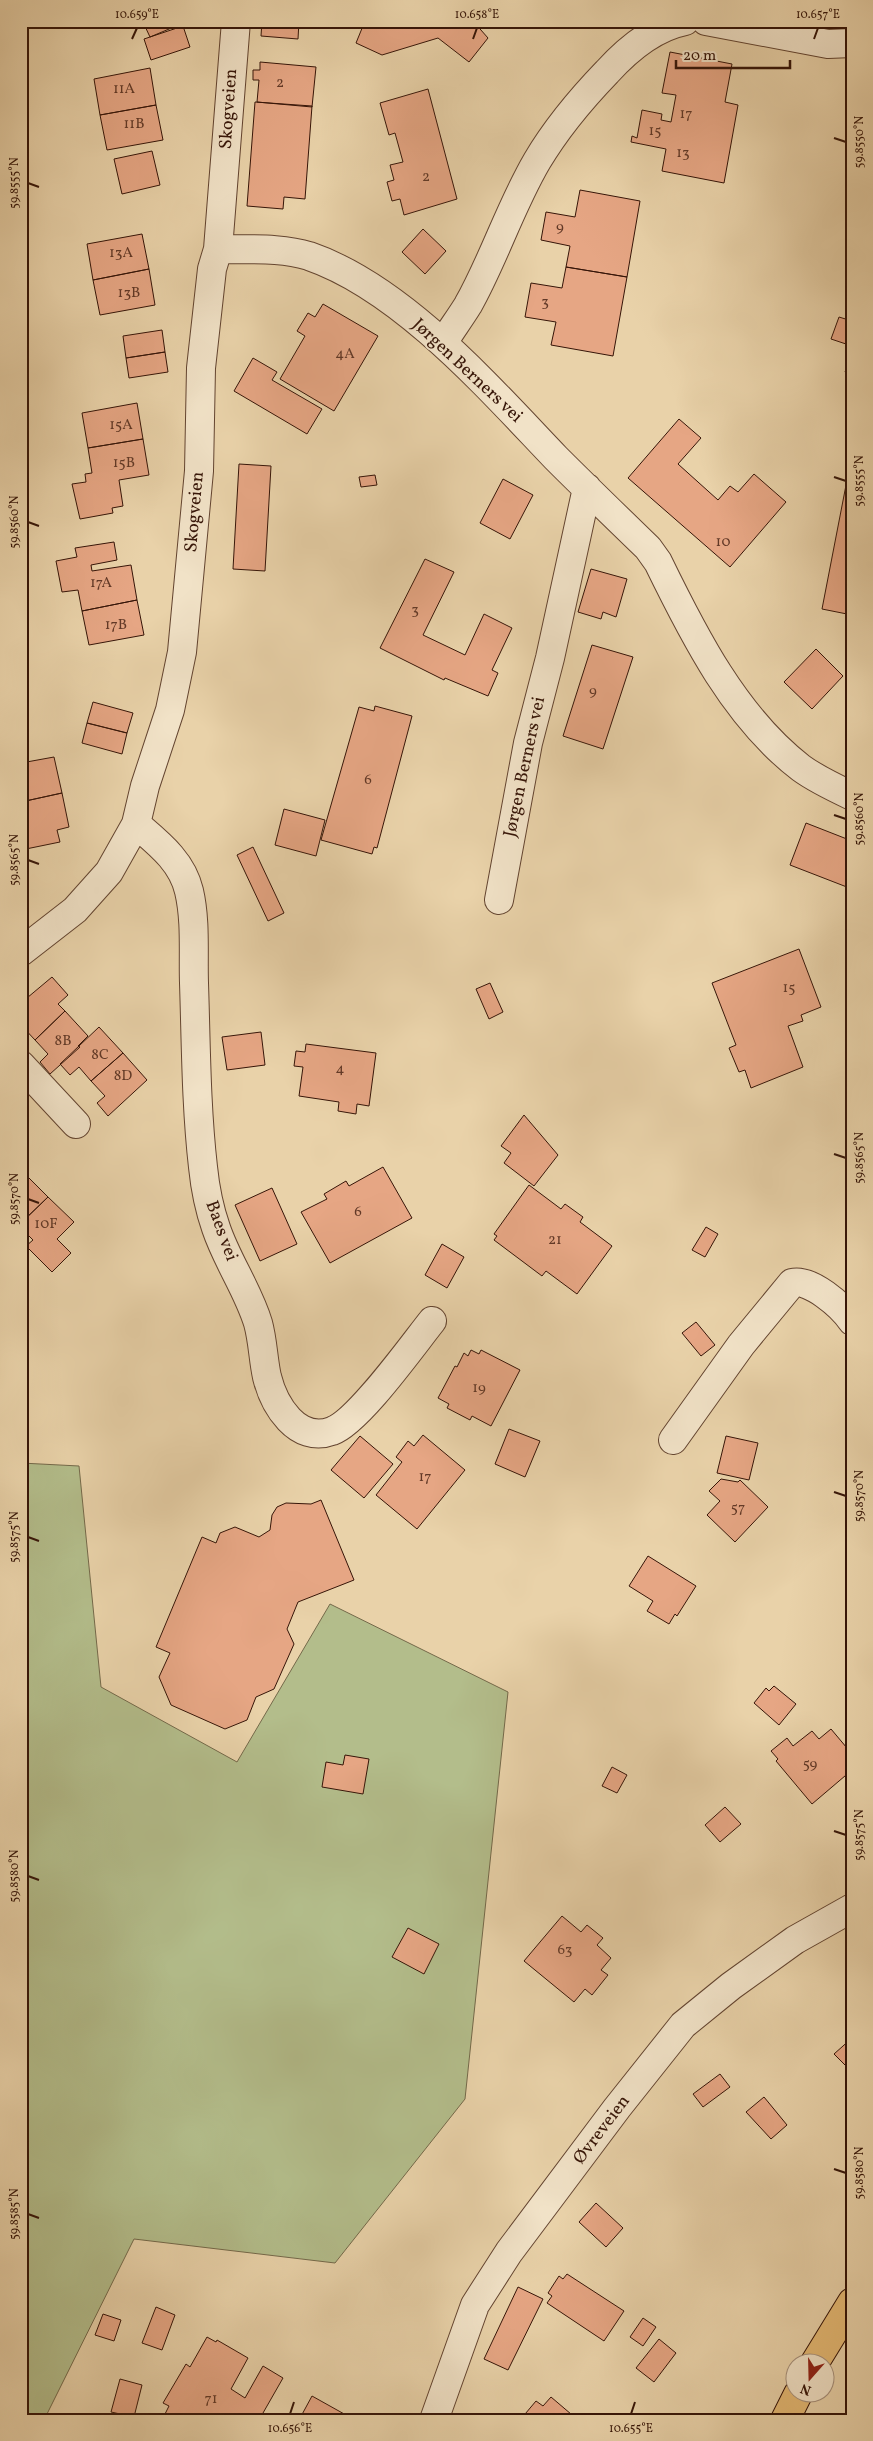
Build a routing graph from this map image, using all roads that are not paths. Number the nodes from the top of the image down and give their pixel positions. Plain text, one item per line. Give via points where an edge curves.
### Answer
1 (236, 21) edge
2 (685, 21) edge
3 (706, 21) edge
4 (852, 43) edge
5 (218, 248) junction
6 (443, 343) junction
7 (588, 488) junction
8 (852, 796) edge
9 (136, 824) junction
10 (499, 900) dead end
11 (21, 952) edge
12 (21, 1066) edge
13 (76, 1124) dead end
14 (432, 1321) dead end
15 (852, 1321) edge
16 (673, 1440) dead end
17 (852, 1908) edge
18 (852, 2302) edge
19 (820, 2354) edge
20 (793, 2404) edge
21 (434, 2420) edge
22 (785, 2420) edge

1 - 5 street, Skogveien
2 - 6 street via 637,44 587,92 556,130 532,170 468,304
3 - 4 street via 828,44
5 - 6 street, Jørgen Berners vei via 286,251 348,272
5 - 9 street, Skogveien via 212,269 201,368 199,471 182,652 170,710
6 - 7 street, Jørgen Berners vei
7 - 8 street, Jørgen Berners vei via 648,548 711,662 777,748 803,769
7 - 10 street, Jørgen Berners vei via 528,743
9 - 11 street, Skogveien via 109,872 81,904
9 - 14 street, Baes vei via 180,867 189,890 203,1166 216,1230 258,1322 273,1396 293,1425 303,1431 320,1434 346,1425
12 - 13 street
15 - 16 street via 822,1291 798,1281 792,1283 741,1345
17 - 21 street, Øvreveien via 796,1940 683,2025 617,2108 489,2282 469,2319
18 - 19 main road
20 - 22 main road

